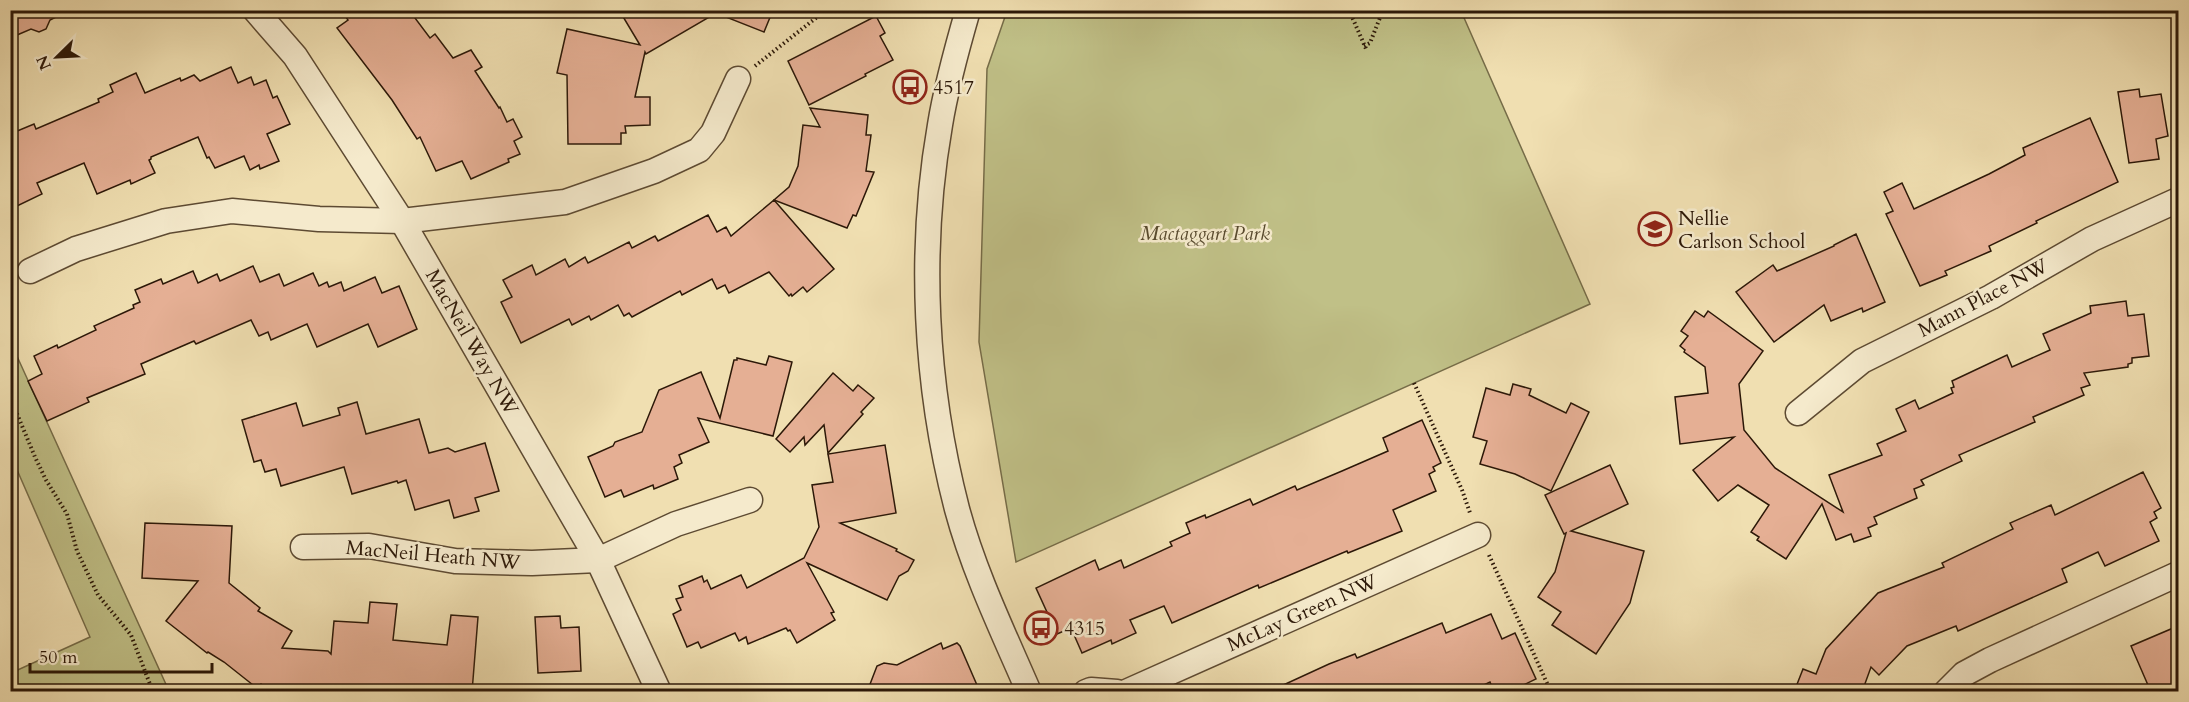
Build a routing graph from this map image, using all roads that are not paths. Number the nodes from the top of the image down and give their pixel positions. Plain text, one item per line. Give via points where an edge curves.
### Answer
1 (255, 10) edge
2 (968, 10) edge
3 (738, 79) road end
4 (2178, 200) edge
5 (402, 221) junction
6 (30, 271) dead end
7 (1798, 413) dead end
8 (750, 500) dead end
9 (1478, 535) road end
10 (303, 547) dead end
11 (598, 560) junction
12 (2178, 574) edge
13 (659, 692) edge
14 (1029, 692) edge
15 (1086, 692) edge
16 (1117, 692) edge
17 (1126, 692) edge
18 (1946, 692) edge

1 - 5 street, MacNeil Way NW via 295,56
2 - 14 street via 939,125 931,201 928,267 932,356 944,447 958,511 989,599
3 - 5 street via 713,133 699,150 654,171 565,202
4 - 7 street, Mann Place NW via 2092,239 1991,297 1862,361
5 - 6 street via 232,211 166,220 76,249
5 - 11 street, MacNeil Way NW
8 - 11 street via 676,524
9 - 17 street, McLay Green NW
10 - 11 street, MacNeil Heath NW via 369,546 455,561
11 - 13 street, MacNeil Way NW
12 - 18 street via 1990,660 1964,674
15 - 16 street

